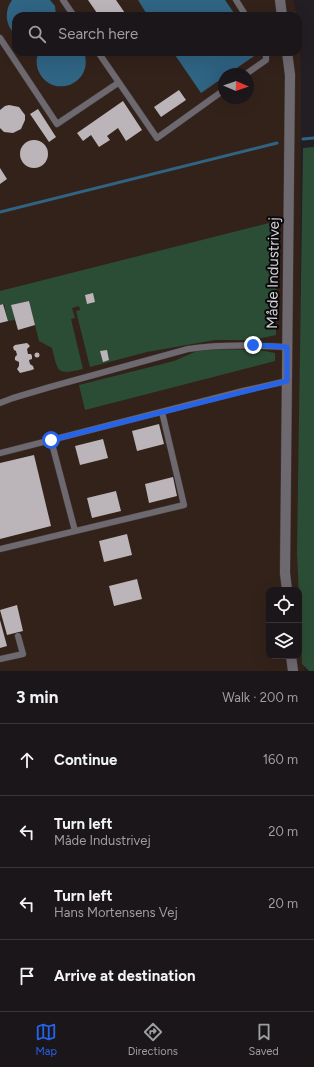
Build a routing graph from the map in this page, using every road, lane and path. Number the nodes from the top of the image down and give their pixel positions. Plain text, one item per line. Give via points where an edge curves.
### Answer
1 (63, 0) edge
2 (236, 0) edge
3 (280, 0) edge
4 (71, 12) edge
5 (244, 12) edge
6 (282, 12) edge
7 (0, 38) edge
8 (101, 56) edge
9 (266, 56) edge
10 (288, 56) edge
11 (254, 68) edge
12 (118, 83) junction
13 (218, 94) edge
14 (287, 347) junction
15 (287, 381) junction
16 (0, 403) edge
17 (162, 412) junction
18 (51, 440) junction
19 (0, 453) edge
20 (75, 531) junction
21 (0, 549) edge
22 (286, 587) edge
23 (18, 636) dead end
24 (0, 659) edge
25 (291, 659) edge
26 (293, 671) edge

1 - 4 lane
2 - 5 lane
3 - 6 street
7 - 12 lane via 57,124
8 - 12 lane
9 - 11 lane via 266,60
10 - 14 street, Måde Industrivej via 290,75
12 - 13 lane via 157,138
14 - 15 street, Måde Industrivej
14 - 16 lane via 241,345 188,349
15 - 17 lane
15 - 22 street, Måde Industrivej
17 - 18 lane
17 - 20 lane via 184,505
18 - 19 lane
18 - 20 lane
20 - 21 lane
23 - 24 lane via 23,654
25 - 26 street

